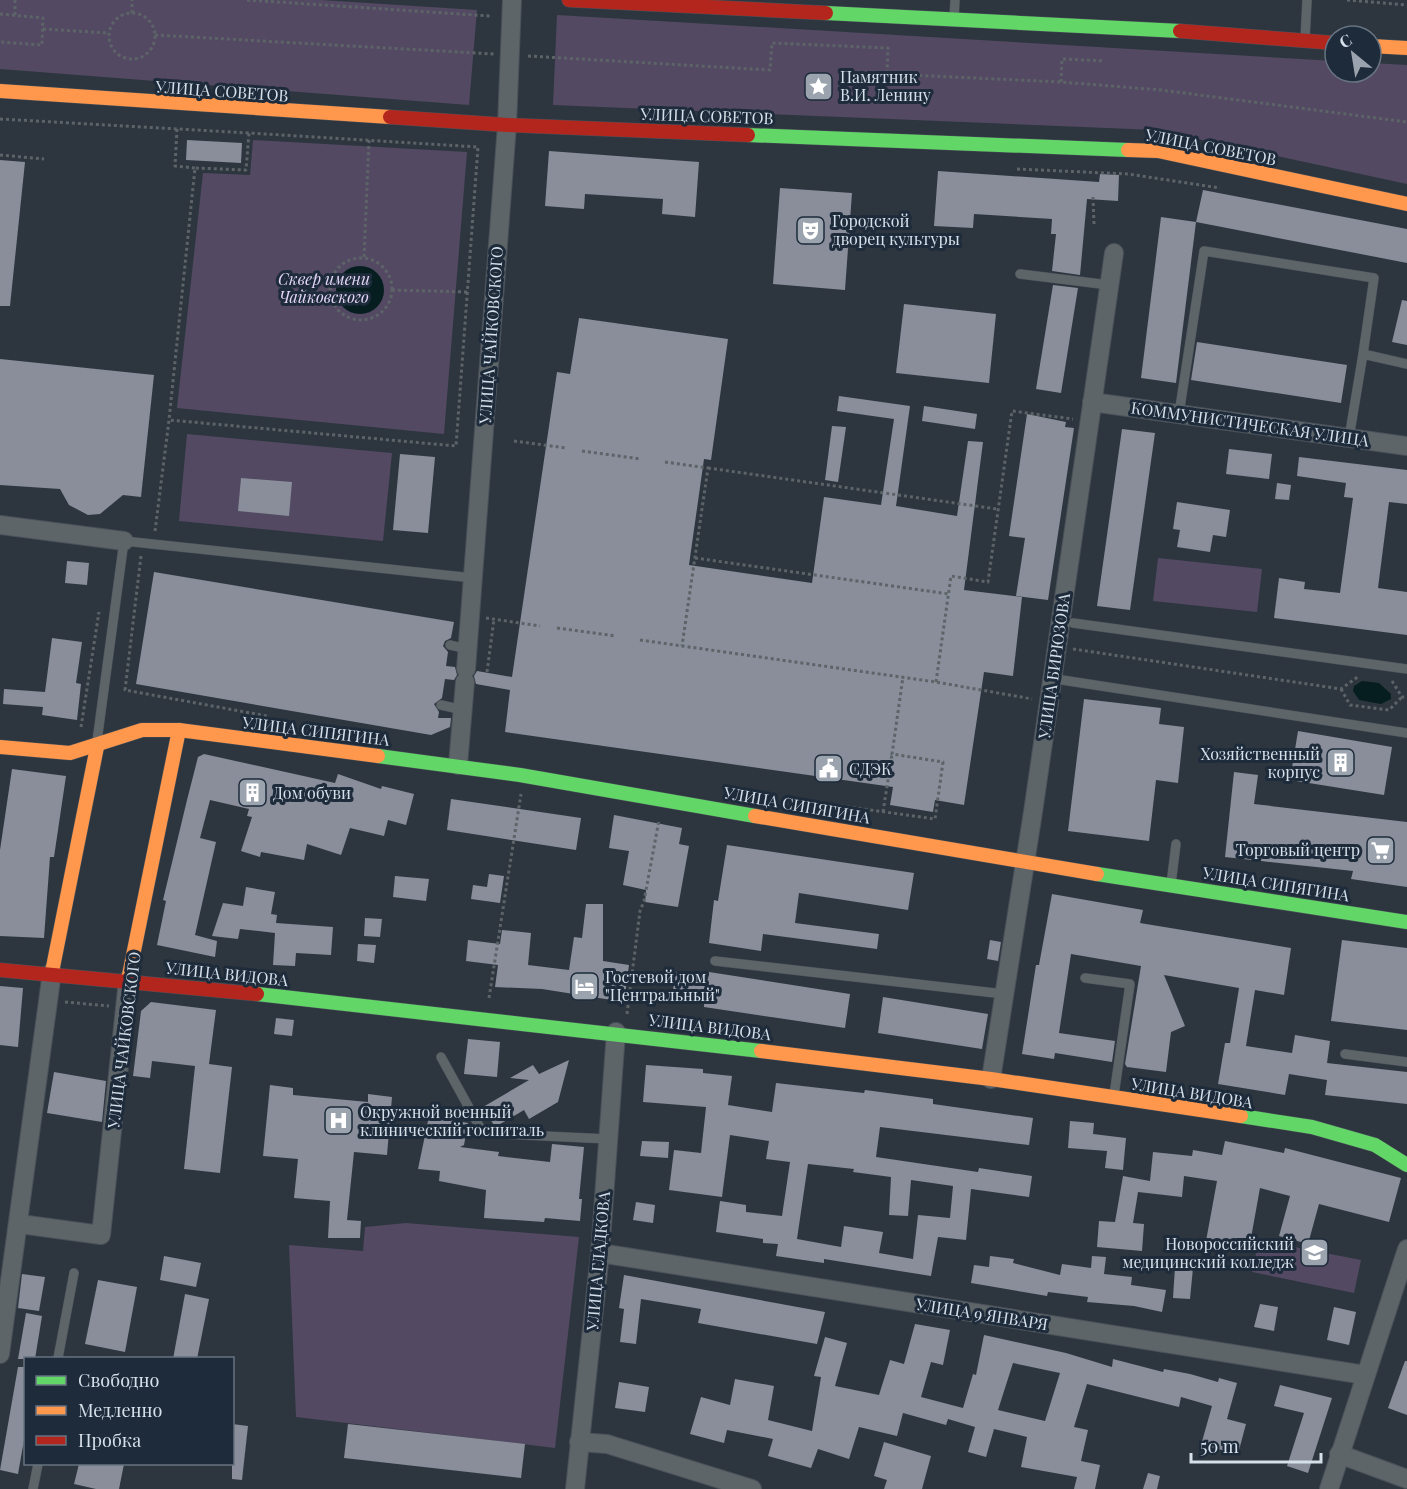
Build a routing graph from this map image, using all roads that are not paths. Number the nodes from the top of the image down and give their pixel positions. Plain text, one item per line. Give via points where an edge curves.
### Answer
1 (512, 0) edge
2 (569, 0) edge
3 (956, 0) edge
4 (1307, 0) edge
5 (643, 2) edge
6 (954, 20) junction
7 (1305, 41) junction
8 (1323, 42) edge
9 (1383, 47) edge
10 (1407, 48) edge
11 (0, 92) edge
12 (507, 125) junction
13 (1407, 204) edge
14 (1114, 253) dead end
15 (1020, 274) dead end
16 (1109, 285) junction
17 (1363, 354) junction
18 (1407, 364) edge
19 (1092, 402) junction
20 (1179, 414) junction
21 (1349, 438) junction
22 (1407, 446) edge
23 (0, 525) edge
24 (123, 546) junction
25 (473, 578) junction
26 (1073, 623) dead end
27 (1407, 669) edge
28 (1062, 680) dead end
29 (441, 705) dead end
30 (463, 710) junction
31 (179, 730) junction
32 (1407, 732) edge
33 (0, 747) edge
34 (97, 747) junction
35 (458, 765) junction
36 (1176, 844) dead end
37 (1025, 863) junction
38 (1171, 884) junction
39 (1407, 922) edge
40 (715, 961) dead end
41 (0, 970) edge
42 (52, 972) junction
43 (1085, 978) dead end
44 (128, 980) junction
45 (1004, 994) junction
46 (621, 1027) junction
47 (1345, 1054) dead end
48 (441, 1057) dead end
49 (1407, 1062) edge
50 (991, 1078) junction
51 (1113, 1097) junction
52 (608, 1139) junction
53 (1407, 1165) edge
54 (20, 1224) junction
55 (1407, 1249) edge
56 (600, 1253) junction
57 (74, 1273) dead end
58 (0, 1354) edge
59 (58, 1357) edge
60 (1365, 1375) junction
61 (579, 1442) junction
62 (1340, 1454) junction
63 (38, 1465) edge
64 (1407, 1479) edge
65 (33, 1489) edge
66 (574, 1489) edge
67 (752, 1489) edge
68 (1329, 1489) edge

1 - 12 street, УЛИЦА ЧАЙКОВСКОГО
2 - 5 street
3 - 6 lane
4 - 7 lane
5 - 6 street
6 - 7 street
7 - 8 street
9 - 10 street
11 - 12 street, УЛИЦА СОВЕТОВ
12 - 13 street, УЛИЦА СОВЕТОВ via 1158,151
12 - 25 street, УЛИЦА ЧАЙКОВСКОГО
14 - 16 street, УЛИЦА БИРЮЗОВА
15 - 16 lane
16 - 19 street, УЛИЦА БИРЮЗОВА
17 - 18 lane
17 - 20 lane via 1374,278 1204,251
17 - 21 lane
19 - 20 street, КОММУНИСТИЧЕСКАЯ УЛИЦА
19 - 37 street, УЛИЦА БИРЮЗОВА
20 - 21 street, КОММУНИСТИЧЕСКАЯ УЛИЦА
21 - 22 street, КОММУНИСТИЧЕСКАЯ УЛИЦА
23 - 24 street
24 - 25 lane via 148,542
24 - 34 lane
25 - 30 street, УЛИЦА ЧАЙКОВСКОГО via 470,616 458,647 466,676
26 - 27 lane
28 - 32 lane
29 - 30 lane
30 - 35 street, УЛИЦА ЧАЙКОВСКОГО
31 - 34 street, УЛИЦА СИПЯГИНА via 142,730
31 - 35 street, УЛИЦА СИПЯГИНА
31 - 44 street, УЛИЦА ЧАЙКОВСКОГО
33 - 34 street via 70,753
34 - 42 street
35 - 37 street, УЛИЦА СИПЯГИНА
36 - 38 lane
37 - 38 street, УЛИЦА СИПЯГИНА
37 - 45 street, УЛИЦА БИРЮЗОВА
38 - 39 street, УЛИЦА СИПЯГИНА
40 - 45 lane
41 - 42 street, УЛИЦА ВИДОВА
42 - 44 street, УЛИЦА ВИДОВА
42 - 54 street
43 - 51 lane via 1130,984
44 - 46 street, УЛИЦА ВИДОВА
44 - 54 street, УЛИЦА ЧАЙКОВСКОГО via 101,1235
45 - 50 street, УЛИЦА БИРЮЗОВА
46 - 50 street, УЛИЦА ВИДОВА
46 - 52 street, УЛИЦА ГЛАДКОВА
47 - 49 lane
48 - 52 lane via 483,1133
50 - 51 street, УЛИЦА ВИДОВА
51 - 53 street, УЛИЦА ВИДОВА via 1312,1127 1375,1145
52 - 56 street, УЛИЦА ГЛАДКОВА
54 - 58 street
55 - 60 street
56 - 60 street, УЛИЦА 9 ЯНВАРЯ
56 - 61 street, УЛИЦА ГЛАДКОВА
57 - 59 lane
60 - 62 street
61 - 66 street, УЛИЦА ГЛАДКОВА
61 - 67 street via 607,1444
62 - 64 street
62 - 68 street
63 - 65 lane

